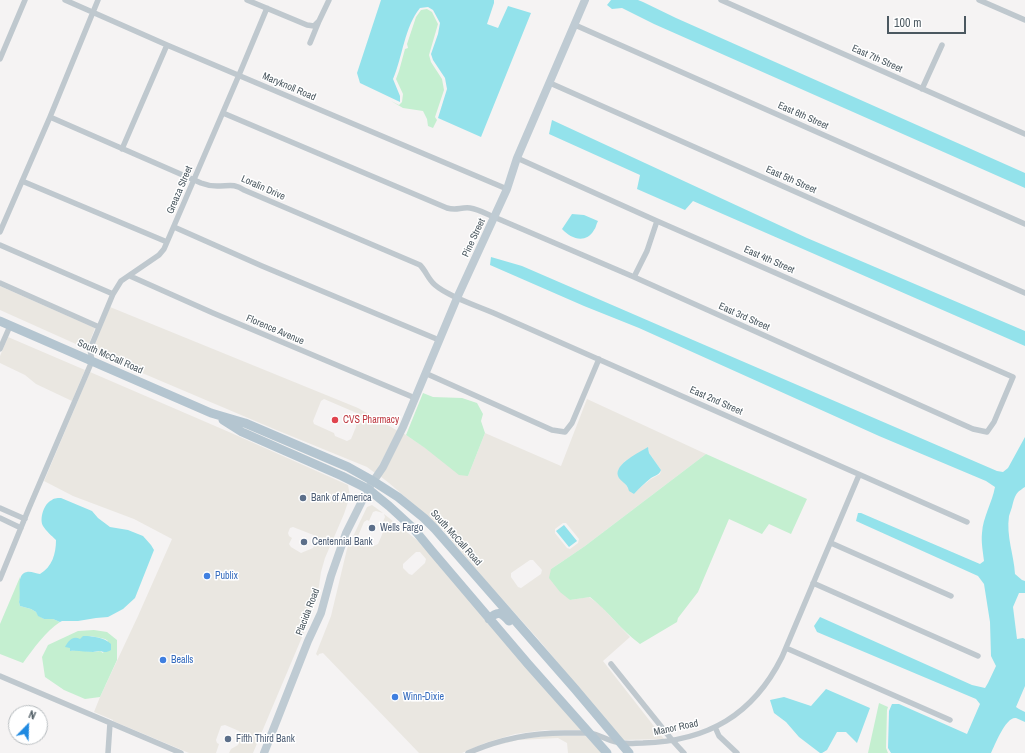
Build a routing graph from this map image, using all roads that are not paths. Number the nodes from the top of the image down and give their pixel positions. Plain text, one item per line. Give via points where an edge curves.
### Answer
1 (25, 0) edge
2 (65, 0) edge
3 (98, 0) edge
4 (247, 0) edge
5 (329, 0) edge
6 (586, 0) edge
7 (721, 0) edge
8 (979, 0) edge
9 (267, 8) junction
10 (93, 12) junction
11 (1025, 20) edge
12 (319, 21) junction
13 (574, 25) junction
14 (310, 44) dead end
15 (167, 45) junction
16 (942, 45) dead end
17 (0, 59) edge
18 (239, 76) junction
19 (550, 83) junction
20 (922, 89) junction
21 (223, 113) junction
22 (50, 117) junction
23 (1025, 134) edge
24 (122, 149) junction
25 (517, 158) junction
26 (194, 180) junction
27 (22, 181) junction
28 (507, 189) junction
29 (494, 217) junction
30 (658, 221) junction
31 (1025, 224) edge
32 (174, 227) junction
33 (0, 232) edge
34 (167, 242) junction
35 (0, 245) edge
36 (130, 276) junction
37 (634, 277) junction
38 (0, 283) edge
39 (1025, 293) edge
40 (113, 294) junction
41 (457, 298) junction
42 (0, 321) edge
43 (10, 326) junction
44 (99, 326) junction
45 (439, 340) junction
46 (0, 349) edge
47 (599, 359) junction
48 (92, 361) junction
49 (425, 373) junction
50 (415, 398) junction
51 (212, 413) junction
52 (987, 432) joint
53 (859, 476) junction
54 (373, 480) junction
55 (368, 489) junction
56 (0, 508) edge
57 (0, 518) edge
58 (24, 519) junction
59 (967, 522) dead end
60 (21, 528) junction
61 (831, 543) junction
62 (0, 579) edge
63 (814, 583) junction
64 (951, 596) dead end
65 (489, 619) junction
66 (532, 639) junction
67 (786, 648) junction
68 (978, 656) dead end
69 (611, 664) dead end
70 (0, 676) edge
71 (950, 720) dead end
72 (110, 723) junction
73 (716, 727) junction
74 (591, 733) junction
75 (672, 740) junction
76 (620, 743) junction
77 (108, 753) edge
78 (181, 753) edge
79 (264, 753) edge
80 (468, 753) edge
81 (607, 753) edge
82 (629, 753) edge
83 (684, 753) edge
84 (737, 753) edge

1 - 17 street
2 - 10 street, Maryknoll Road
3 - 10 street
4 - 9 street
5 - 12 street
6 - 13 main road, Pine Street
7 - 20 street, East 7th Street
8 - 11 street
9 - 12 street via 307,25 314,26
9 - 18 street, Greaza Street
10 - 15 street, Maryknoll Road
10 - 22 street
12 - 14 street
13 - 19 main road, Pine Street
13 - 31 street, East 6th Street
15 - 18 street, Maryknoll Road
15 - 24 street
16 - 20 street
18 - 21 street, Greaza Street
18 - 28 street, Maryknoll Road
19 - 25 main road, Pine Street
19 - 39 street, East 5th Street
20 - 23 street, East 7th Street
21 - 26 street, Greaza Street
21 - 29 street, East 3rd Street via 447,208 472,208
22 - 24 street, Loralin Drive
22 - 27 street
24 - 26 street, Loralin Drive
25 - 28 main road, Pine Street
25 - 30 street, East 4th Street
26 - 32 street, Greaza Street
26 - 41 street, Loralin Drive via 208,185 238,186 420,265 433,284
27 - 33 street
27 - 34 street
28 - 29 main road, Pine Street
29 - 37 street, East 3rd Street
29 - 41 main road, Pine Street
30 - 37 street
30 - 52 street, East 4th Street via 1013,377 994,422
32 - 34 street, Greaza Street
32 - 45 street
34 - 36 street, Greaza Street via 159,255
35 - 40 street
36 - 40 street, Greaza Street via 122,281
36 - 50 street, Florence Avenue
37 - 52 street, East 3rd Street via 974,430
38 - 44 street
40 - 44 street, Greaza Street
41 - 45 main road, Pine Street
41 - 47 street, East 2nd Street
42 - 43 main road, South McCall Road
43 - 46 street
43 - 48 main road, South McCall Road
44 - 48 street, Greaza Street via 90,349
45 - 49 main road, Pine Street
47 - 49 street via 572,423 565,432 552,430
47 - 53 street, East 2nd Street
48 - 51 main road, South McCall Road
48 - 58 street
49 - 50 main road, Pine Street
50 - 54 main road, Pine Street via 394,447
51 - 54 main road, South McCall Road via 245,423
51 - 55 main road, South McCall Road via 242,432
53 - 59 street, East 2nd Street
53 - 61 street, Manor Road
54 - 55 main road, Placida Road
54 - 66 main road, South McCall Road via 398,497 435,529
55 - 65 main road, South McCall Road via 413,528
55 - 79 main road, Placida Road via 346,533 321,612
56 - 58 street
57 - 60 street
58 - 60 street
60 - 62 street
61 - 63 street, Manor Road
61 - 64 street
63 - 67 street, Manor Road
63 - 68 street
65 - 66 main road via 494,614 504,615 523,637
65 - 74 main road, South McCall Road
66 - 76 main road, South McCall Road
67 - 71 street
67 - 73 street, Manor Road via 775,670 755,698
69 - 75 street
70 - 72 street
72 - 77 street
72 - 78 street
73 - 75 street, Manor Road via 696,735
73 - 84 street via 719,736
74 - 76 street, Manor Road
74 - 80 street, Manor Road via 530,735 486,745
74 - 81 main road, South McCall Road
75 - 76 street, Manor Road
75 - 83 street
76 - 82 main road, South McCall Road

